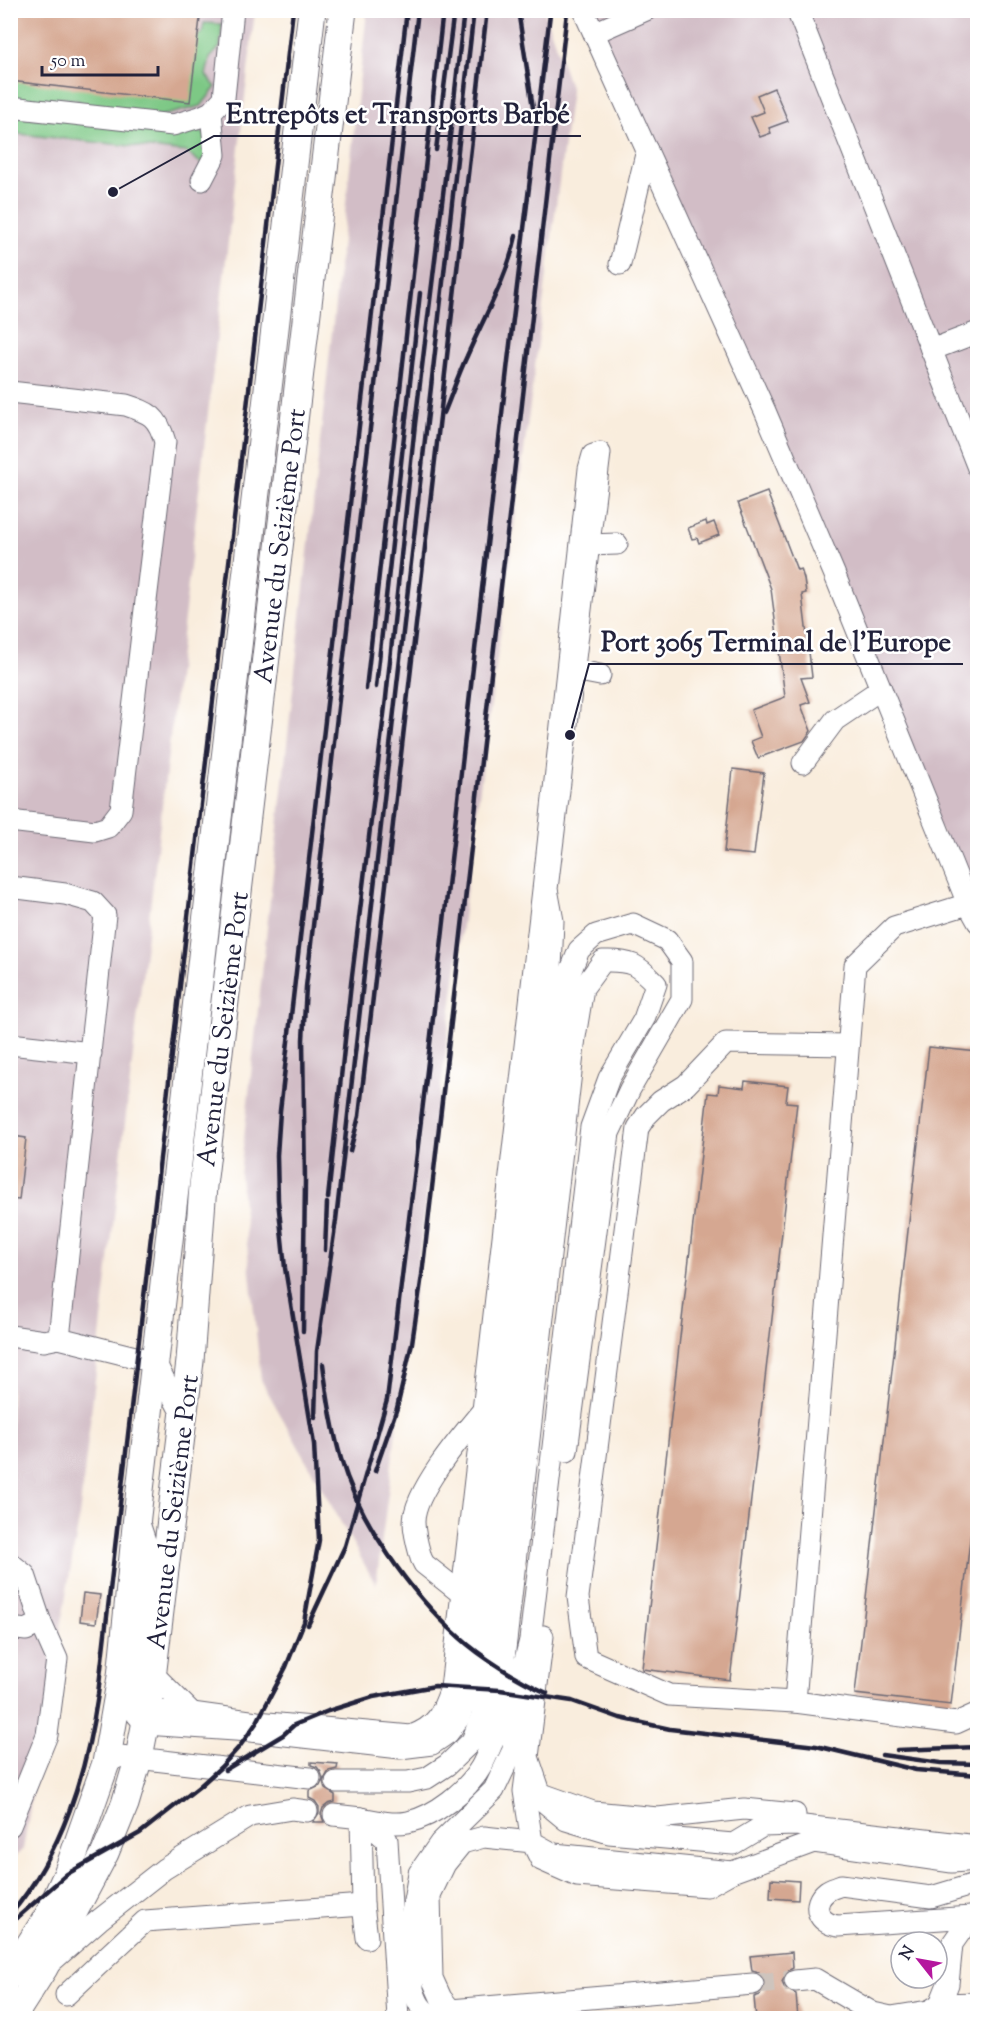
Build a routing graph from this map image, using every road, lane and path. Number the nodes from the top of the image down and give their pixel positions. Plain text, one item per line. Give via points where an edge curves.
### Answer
1 (233, 10) edge
2 (312, 10) edge
3 (343, 10) edge
4 (646, 10) edge
5 (796, 10) edge
6 (587, 17) edge
7 (10, 107) edge
8 (212, 112) junction
9 (647, 150) junction
10 (202, 180) dead end
11 (620, 264) dead end
12 (978, 332) edge
13 (931, 350) junction
14 (10, 392) edge
15 (978, 468) edge
16 (616, 544) dead end
17 (589, 545) junction
18 (574, 670) junction
19 (600, 675) dead end
20 (881, 689) junction
21 (803, 763) dead end
22 (10, 820) edge
23 (10, 887) edge
24 (545, 888) junction
25 (974, 905) edge
26 (10, 1044) edge
27 (849, 1045) junction
28 (91, 1053) junction
29 (10, 1336) edge
30 (59, 1338) junction
31 (155, 1362) junction
32 (484, 1409) junction
33 (183, 1416) junction
34 (10, 1563) edge
35 (462, 1594) junction
36 (41, 1623) junction
37 (10, 1628) edge
38 (153, 1674) junction
39 (795, 1702) junction
40 (135, 1713) junction
41 (192, 1713) junction
42 (978, 1713) edge
43 (139, 1757) junction
44 (528, 1757) junction
45 (106, 1762) junction
46 (310, 1778) dead end
47 (336, 1782) dead end
48 (18, 1784) edge
49 (541, 1794) junction
50 (308, 1811) dead end
51 (334, 1815) dead end
52 (361, 1818) junction
53 (10, 1826) edge
54 (978, 1832) edge
55 (532, 1842) junction
56 (978, 1846) edge
57 (978, 1860) edge
58 (978, 1883) edge
59 (363, 1905) junction
60 (974, 1916) edge
61 (367, 1938) dead end
62 (44, 1968) junction
63 (10, 1975) edge
64 (795, 1981) tunnel mouth
65 (753, 1984) tunnel mouth
66 (66, 1995) dead end
67 (978, 2003) edge
68 (451, 2010) junction
69 (925, 2013) edge
70 (12, 2019) edge
71 (398, 2019) edge

1 - 8 lane via 224,98
2 - 31 main road, Avenue du Seizième Port
3 - 33 main road, Avenue du Seizième Port via 204,1174
4 - 6 lane
5 - 13 lane
6 - 9 lane
7 - 8 lane via 173,126
8 - 10 lane via 214,155
9 - 11 lane
9 - 20 lane via 765,411
12 - 13 lane
13 - 15 lane
14 - 22 lane via 126,405 153,417 161,425 165,442 121,810 108,827 95,831
16 - 17 lane
17 - 18 lane
17 - 24 lane via 600,453 592,455 589,469
18 - 19 lane
18 - 24 lane
20 - 21 lane via 835,720
20 - 25 lane
23 - 28 lane via 93,902 105,915
24 - 32 lane
24 - 40 lane via 553,921 551,969 472,1657 467,1696 459,1718 448,1733 432,1744 400,1748
25 - 27 lane via 894,927 855,965
26 - 28 lane
27 - 39 lane
27 - 39 lane via 726,1043 686,1085 661,1101 638,1128 578,1597 586,1658 669,1695
28 - 30 lane
29 - 30 lane via 44,1341
30 - 31 lane
31 - 33 lane
31 - 40 main road, Avenue du Seizième Port via 120,1677
32 - 35 lane
32 - 35 lane via 439,1465 414,1520 424,1564
33 - 38 main road, Avenue du Seizième Port
34 - 36 lane via 25,1575
35 - 41 lane via 451,1688 442,1713 428,1730 411,1736
36 - 37 lane via 26,1630
36 - 48 lane via 57,1659 47,1734
38 - 40 main road, Avenue du Seizième Port
38 - 41 lane
39 - 42 lane via 956,1723
40 - 41 lane
40 - 43 main road, Avenue du Seizième Port
40 - 45 main road, Avenue du Seizième Port
43 - 45 lane via 120,1756
43 - 46 lane
43 - 62 main road, Avenue du Seizième Port via 105,1853
44 - 47 lane via 609,1133 682,999 682,961 667,940 633,924 596,935 579,950 565,985 482,1715 472,1741 447,1765 426,1778 408,1782
44 - 49 lane
44 - 55 lane via 524,1791
45 - 63 main road, Avenue du Seizième Port via 67,1874 48,1916
48 - 53 lane
49 - 54 lane via 593,1812 658,1818 744,1809
49 - 56 lane via 543,1801 566,1820 609,1833 733,1844 763,1826 795,1825
50 - 62 lane via 292,1809 250,1816 164,1869
51 - 52 lane
52 - 59 lane
52 - 68 lane via 406,1822 429,1814 453,1799 480,1769 495,1737 574,1037 583,988 603,961 623,960 640,968 656,984 644,1020 609,1078 591,1127 532,1629 520,1680 513,1750 494,1790 440,1843 419,1873 412,1912 416,2001 434,2016
52 - 71 lane via 387,1840
55 - 57 lane via 554,1854 732,1872 814,1842 952,1862
55 - 68 lane via 484,1837 462,1843 445,1864 430,1896 432,1978
58 - 60 lane via 932,1897 841,1885 828,1890 817,1910 825,1922 838,1926
59 - 61 lane
59 - 66 lane via 145,1921
60 - 69 lane via 952,1944 948,1984
62 - 70 main road, Avenue du Seizième Port
64 - 69 lane via 815,1979 873,2013 891,2017
65 - 68 lane
67 - 69 lane

